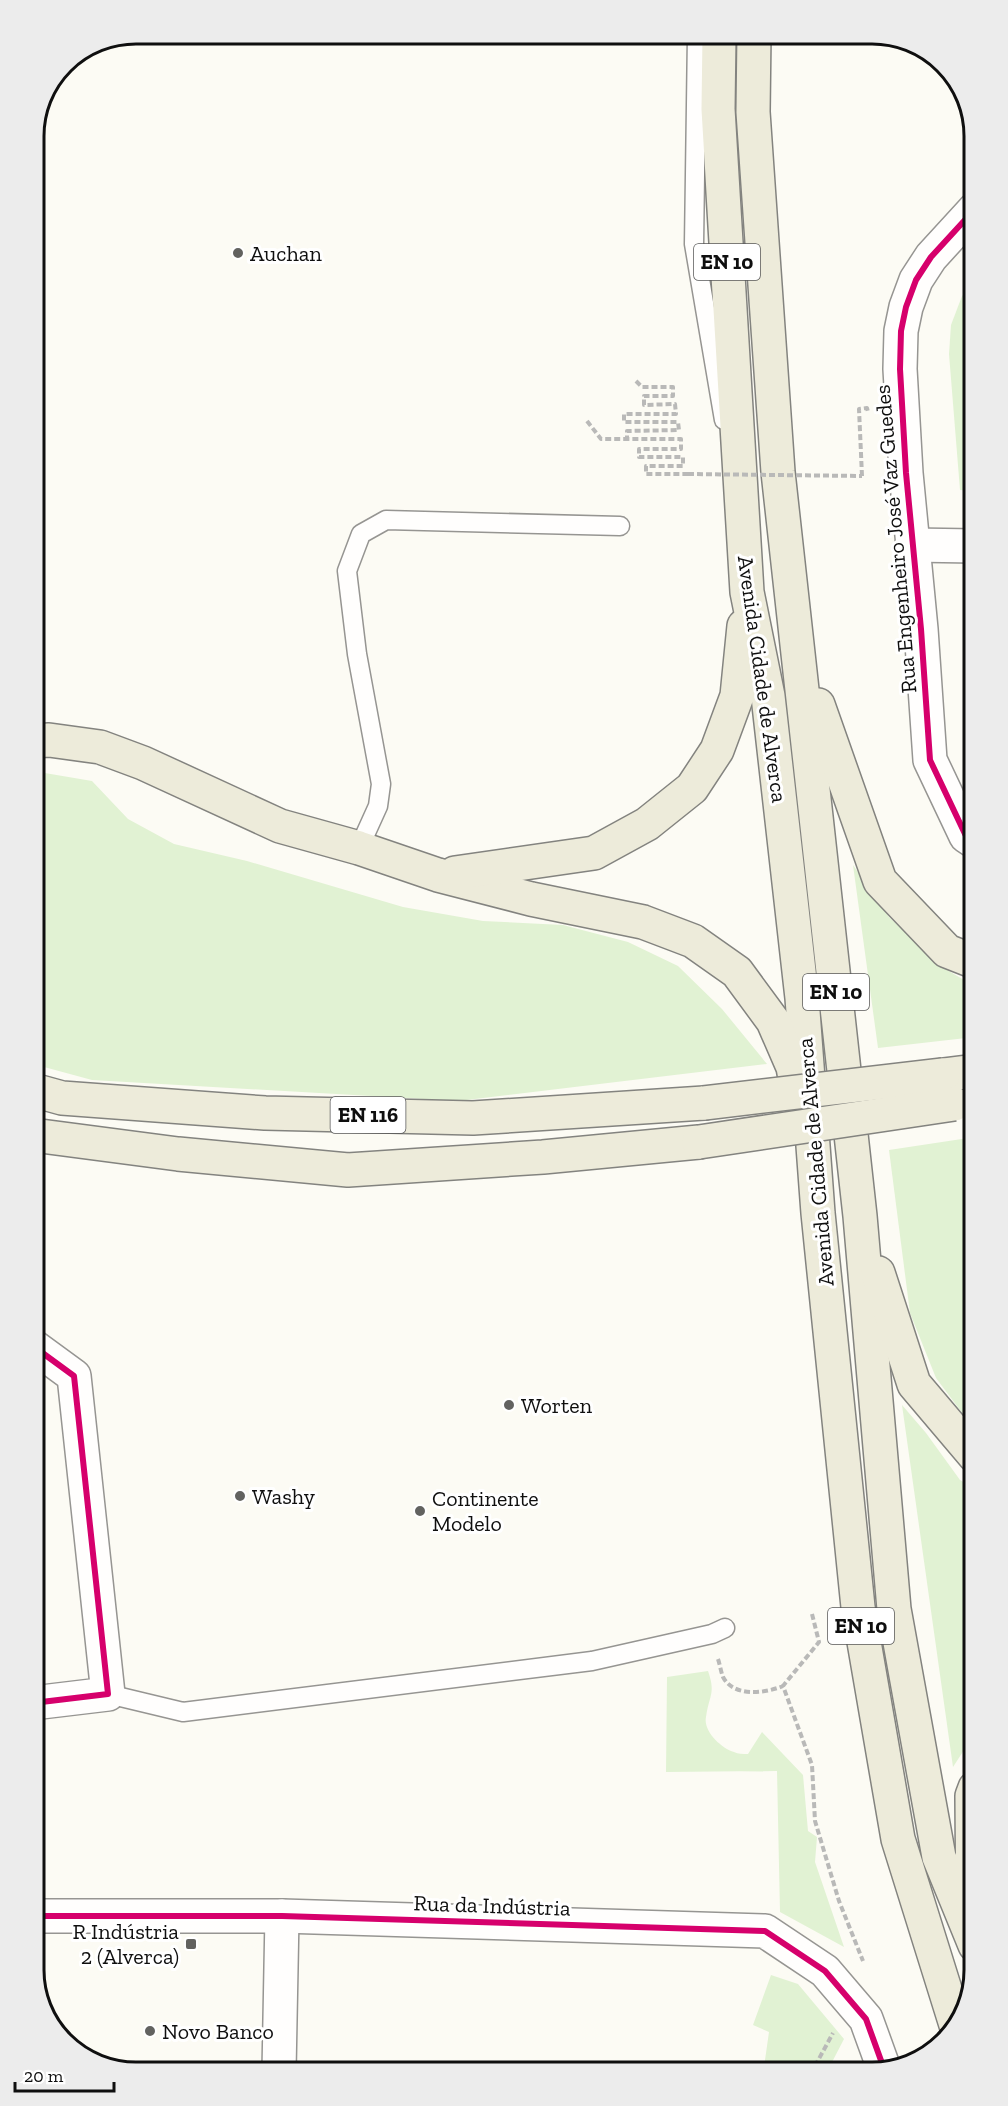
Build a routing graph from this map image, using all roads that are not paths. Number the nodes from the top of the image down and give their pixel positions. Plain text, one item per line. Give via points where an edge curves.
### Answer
1 (696, 44) edge
2 (718, 44) edge
3 (754, 44) edge
4 (964, 221) edge
5 (740, 489) junction
6 (620, 526) dead end
7 (912, 546) junction
8 (964, 546) edge
9 (747, 592) junction
10 (799, 650) junction
11 (44, 740) edge
12 (964, 832) edge
13 (359, 848) junction
14 (438, 875) junction
15 (964, 958) edge
16 (962, 1088) edge
17 (44, 1093) edge
18 (44, 1137) edge
19 (818, 1213) junction
20 (860, 1215) junction
21 (44, 1354) edge
22 (964, 1443) edge
23 (725, 1628) road end
24 (108, 1694) junction
25 (44, 1702) edge
26 (44, 1916) edge
27 (282, 1916) junction
28 (964, 1918) edge
29 (953, 2015) edge
30 (881, 2061) edge
31 (279, 2062) edge

1 - 5 lane via 694,244 719,397
2 - 5 main road, Avenida Cidade de Alverca / EN 10 via 718,109
3 - 10 main road, Avenida Cidade de Alverca / EN 10 via 753,112 778,472
4 - 7 street, Rua Engenheiro José Vaz Guedes via 931,256 916,280 901,331
5 - 9 main road, Avenida Cidade de Alverca / EN 10
6 - 13 lane via 386,520 361,534 347,571 357,654 381,784 378,806
7 - 8 street
7 - 12 street, Rua Engenheiro José Vaz Guedes via 930,760
9 - 14 main road via 737,696 717,750 692,788 647,824 594,853
9 - 19 main road, Avenida Cidade de Alverca / EN 10 via 771,719 802,998
10 - 15 main road via 880,881 947,951
10 - 20 main road, Avenida Cidade de Alverca / EN 10
11 - 13 main road via 100,747 280,826
13 - 14 main road
14 - 19 main road via 643,922 693,941 737,972 773,1021 793,1067
16 - 17 main road, EN 116, bridge via 473,1118 265,1113 62,1098
16 - 18 main road, EN 116, bridge via 699,1142 348,1170
19 - 29 main road, Avenida Cidade de Alverca / EN 10 via 858,1607 898,1839
20 - 22 main road via 914,1384
20 - 28 main road, Avenida Cidade de Alverca / EN 10 via 894,1609 939,1857
21 - 24 street via 74,1376
23 - 24 lane via 592,1661 183,1712
24 - 25 street
26 - 27 street, Rua da Indústria
27 - 30 street, Rua da Indústria via 765,1931 825,1971 866,2019
27 - 31 street

